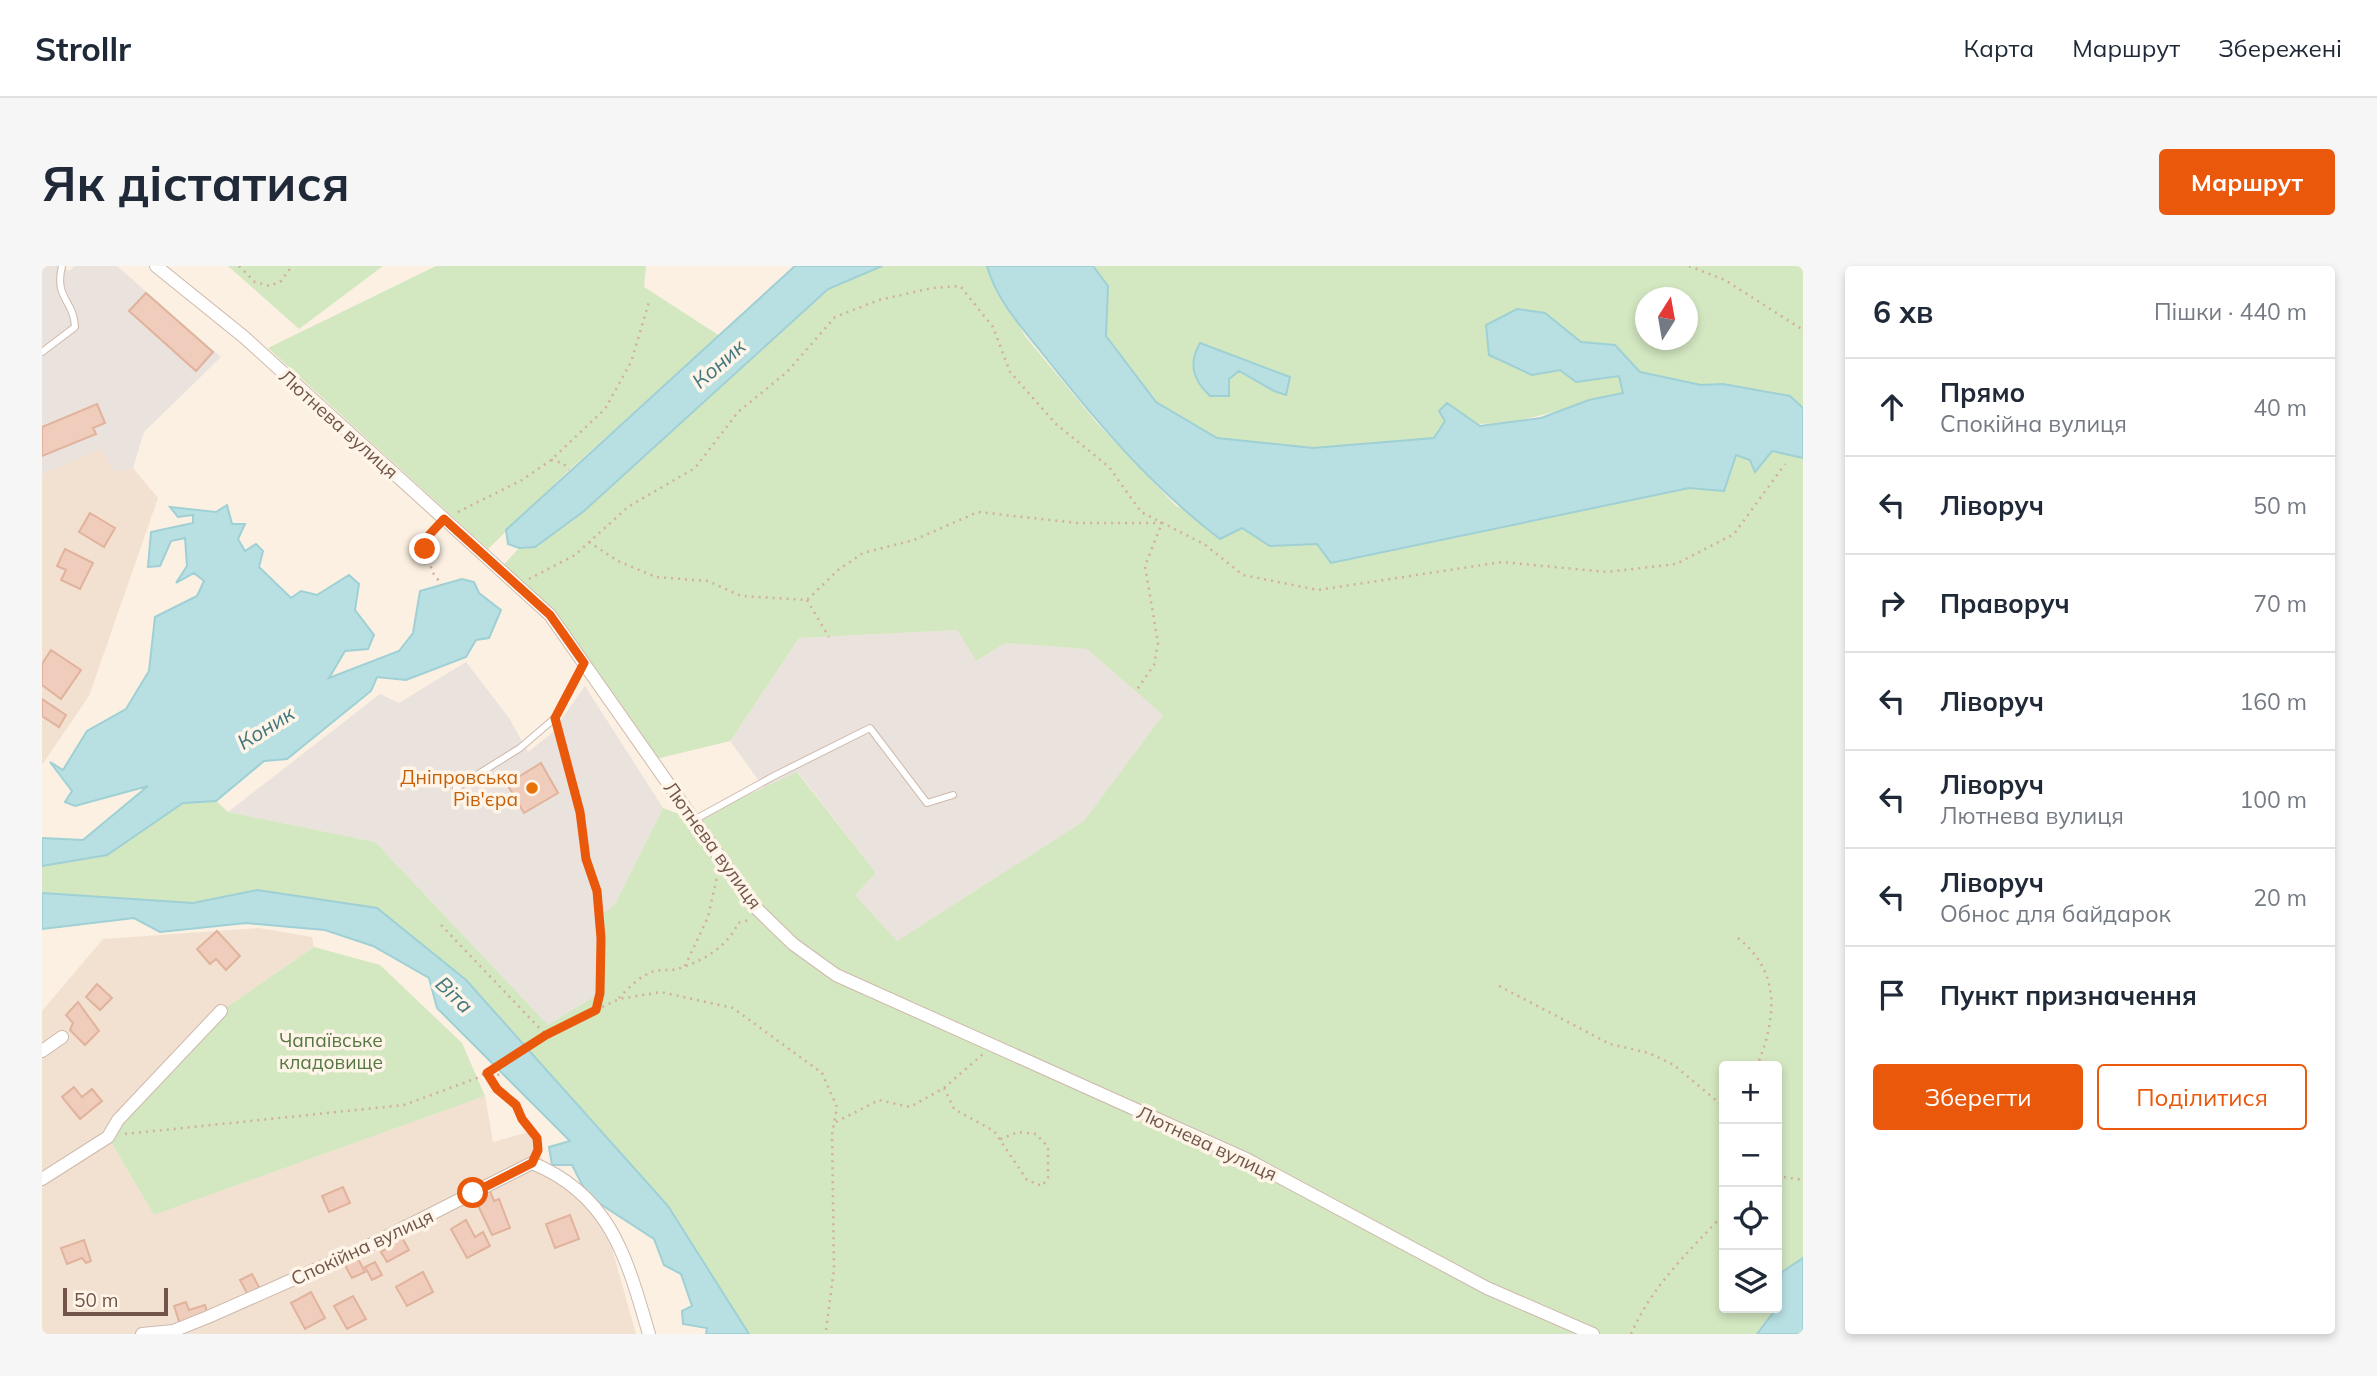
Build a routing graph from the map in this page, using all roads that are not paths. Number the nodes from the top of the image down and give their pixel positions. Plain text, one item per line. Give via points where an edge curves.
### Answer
1 (62, 266) edge
2 (156, 266) edge
3 (42, 352) edge
4 (584, 663) junction
5 (456, 788) dead end
6 (953, 795) dead end
7 (694, 820) junction
8 (221, 1011) dead end
9 (62, 1037) dead end
10 (42, 1051) edge
11 (42, 1179) edge
12 (142, 1334) edge
13 (649, 1334) edge
14 (1593, 1334) edge

1 - 3 lane via 61,295 75,316 75,327
2 - 4 street, Лютнева вулиця via 244,337 550,615
4 - 5 lane via 555,718 520,748
4 - 7 street, Лютнева вулиця
6 - 7 lane via 927,803 870,729
7 - 14 street, Лютнева вулиця via 754,905 793,944 836,975 1246,1159 1488,1288
8 - 11 street via 118,1120 108,1137
9 - 10 street
12 - 13 street, Спокійна вулиця via 173,1331 208,1317 362,1249 532,1163 553,1172 581,1194 612,1227

